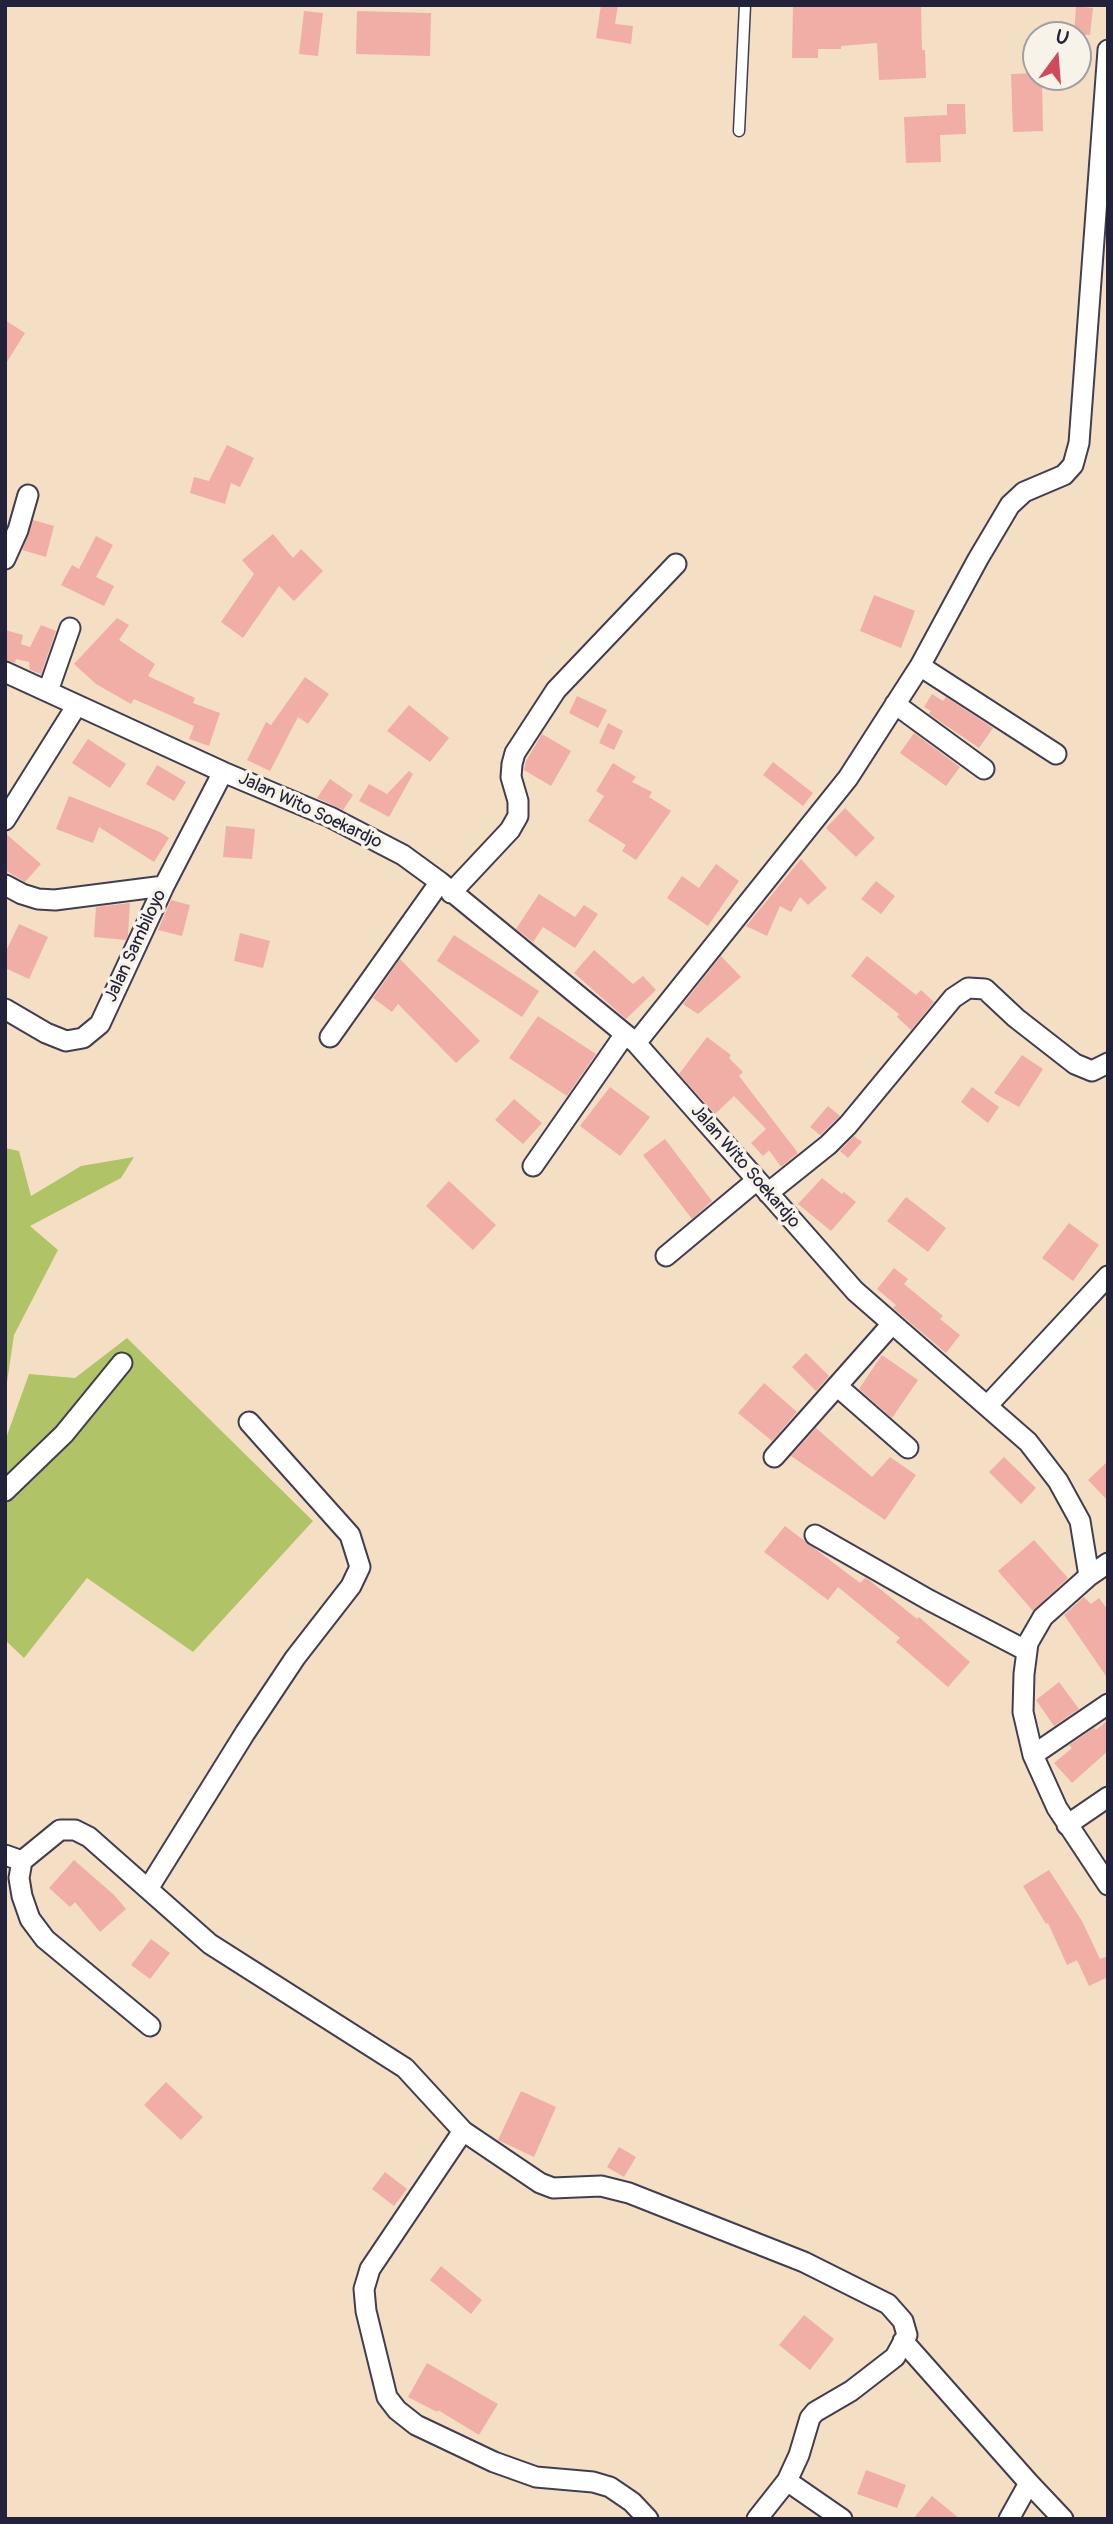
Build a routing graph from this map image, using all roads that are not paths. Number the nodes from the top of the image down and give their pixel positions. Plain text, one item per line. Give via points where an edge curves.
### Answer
1 (745, 5) edge
2 (1108, 50) edge
3 (739, 131) dead end
4 (28, 495) dead end
5 (5, 559) edge
6 (676, 565) dead end
7 (70, 628) dead end
8 (919, 666) junction
9 (5, 672) edge
10 (48, 691) junction
11 (895, 704) junction
12 (76, 705) junction
13 (1056, 754) dead end
14 (984, 769) dead end
15 (223, 772) junction
16 (5, 820) edge
17 (5, 885) edge
18 (164, 886) junction
19 (446, 887) junction
20 (5, 1009) edge
21 (330, 1037) dead end
22 (630, 1038) junction
23 (1108, 1063) edge
24 (533, 1166) dead end
25 (763, 1187) junction
26 (666, 1256) dead end
27 (1108, 1276) edge
28 (892, 1324) junction
29 (122, 1363) dead end
30 (837, 1386) junction
31 (987, 1406) junction
32 (249, 1422) dead end
33 (908, 1448) dead end
34 (774, 1457) dead end
35 (5, 1492) edge
36 (816, 1535) dead end
37 (1108, 1563) edge
38 (1089, 1576) junction
39 (1027, 1651) junction
40 (1108, 1704) edge
41 (1033, 1755) junction
42 (1108, 1797) edge
43 (1067, 1825) junction
44 (14, 1858) edge
45 (1108, 1885) edge
46 (148, 1889) junction
47 (150, 2026) dead end
48 (463, 2131) junction
49 (904, 2341) junction
50 (787, 2481) junction
51 (1029, 2483) junction
52 (648, 2519) edge
53 (757, 2519) edge
54 (842, 2519) edge
55 (1009, 2519) edge
56 (1063, 2519) edge

1 - 3 lane
2 - 8 street via 1079,443 1073,465 1064,475 1024,492 1010,505
4 - 5 street
6 - 19 street via 556,690 515,753 511,777 518,816 510,830
7 - 10 street
8 - 11 street
8 - 13 street
9 - 10 street, Jalan Wito Soekardjo
10 - 12 street, Jalan Wito Soekardjo
11 - 14 street
11 - 22 street via 848,778
12 - 15 street, Jalan Wito Soekardjo
12 - 16 street
15 - 18 street, Jalan Sambiloyo
15 - 19 street, Jalan Wito Soekardjo via 342,823 403,855
17 - 18 street via 38,899 55,900
18 - 20 street, Jalan Sambiloyo via 100,1024 83,1038 66,1041
19 - 21 street
19 - 22 street, Jalan Wito Soekardjo
22 - 24 street
22 - 25 street, Jalan Wito Soekardjo
23 - 25 street via 1092,1071 1075,1064 985,989 968,988 953,998 828,1145
25 - 26 street
25 - 28 street, Jalan Wito Soekardjo via 855,1292
27 - 31 street
28 - 30 street
28 - 31 street, Jalan Wito Soekardjo
29 - 35 street via 64,1434
30 - 33 street
30 - 34 street
31 - 38 street, Jalan Wito Soekardjo via 1028,1442 1058,1481 1080,1521
32 - 46 street via 350,1535 360,1567 245,1733
36 - 39 street
37 - 38 street
38 - 39 street via 1043,1617
39 - 41 street via 1023,1712
40 - 41 street
41 - 43 street
42 - 43 street
43 - 45 street
44 - 46 street via 60,1830 75,1830
44 - 47 street via 30,1919 44,1939
46 - 48 street via 210,1944 405,2068
48 - 49 street via 553,2188 601,2186 629,2193 804,2262 888,2304 903,2321
48 - 52 street via 370,2269 364,2289 387,2397 416,2425 494,2462 536,2477 610,2487
49 - 50 street via 895,2357 873,2376 815,2412
49 - 51 street
50 - 53 street
50 - 54 street
51 - 55 street
51 - 56 street

